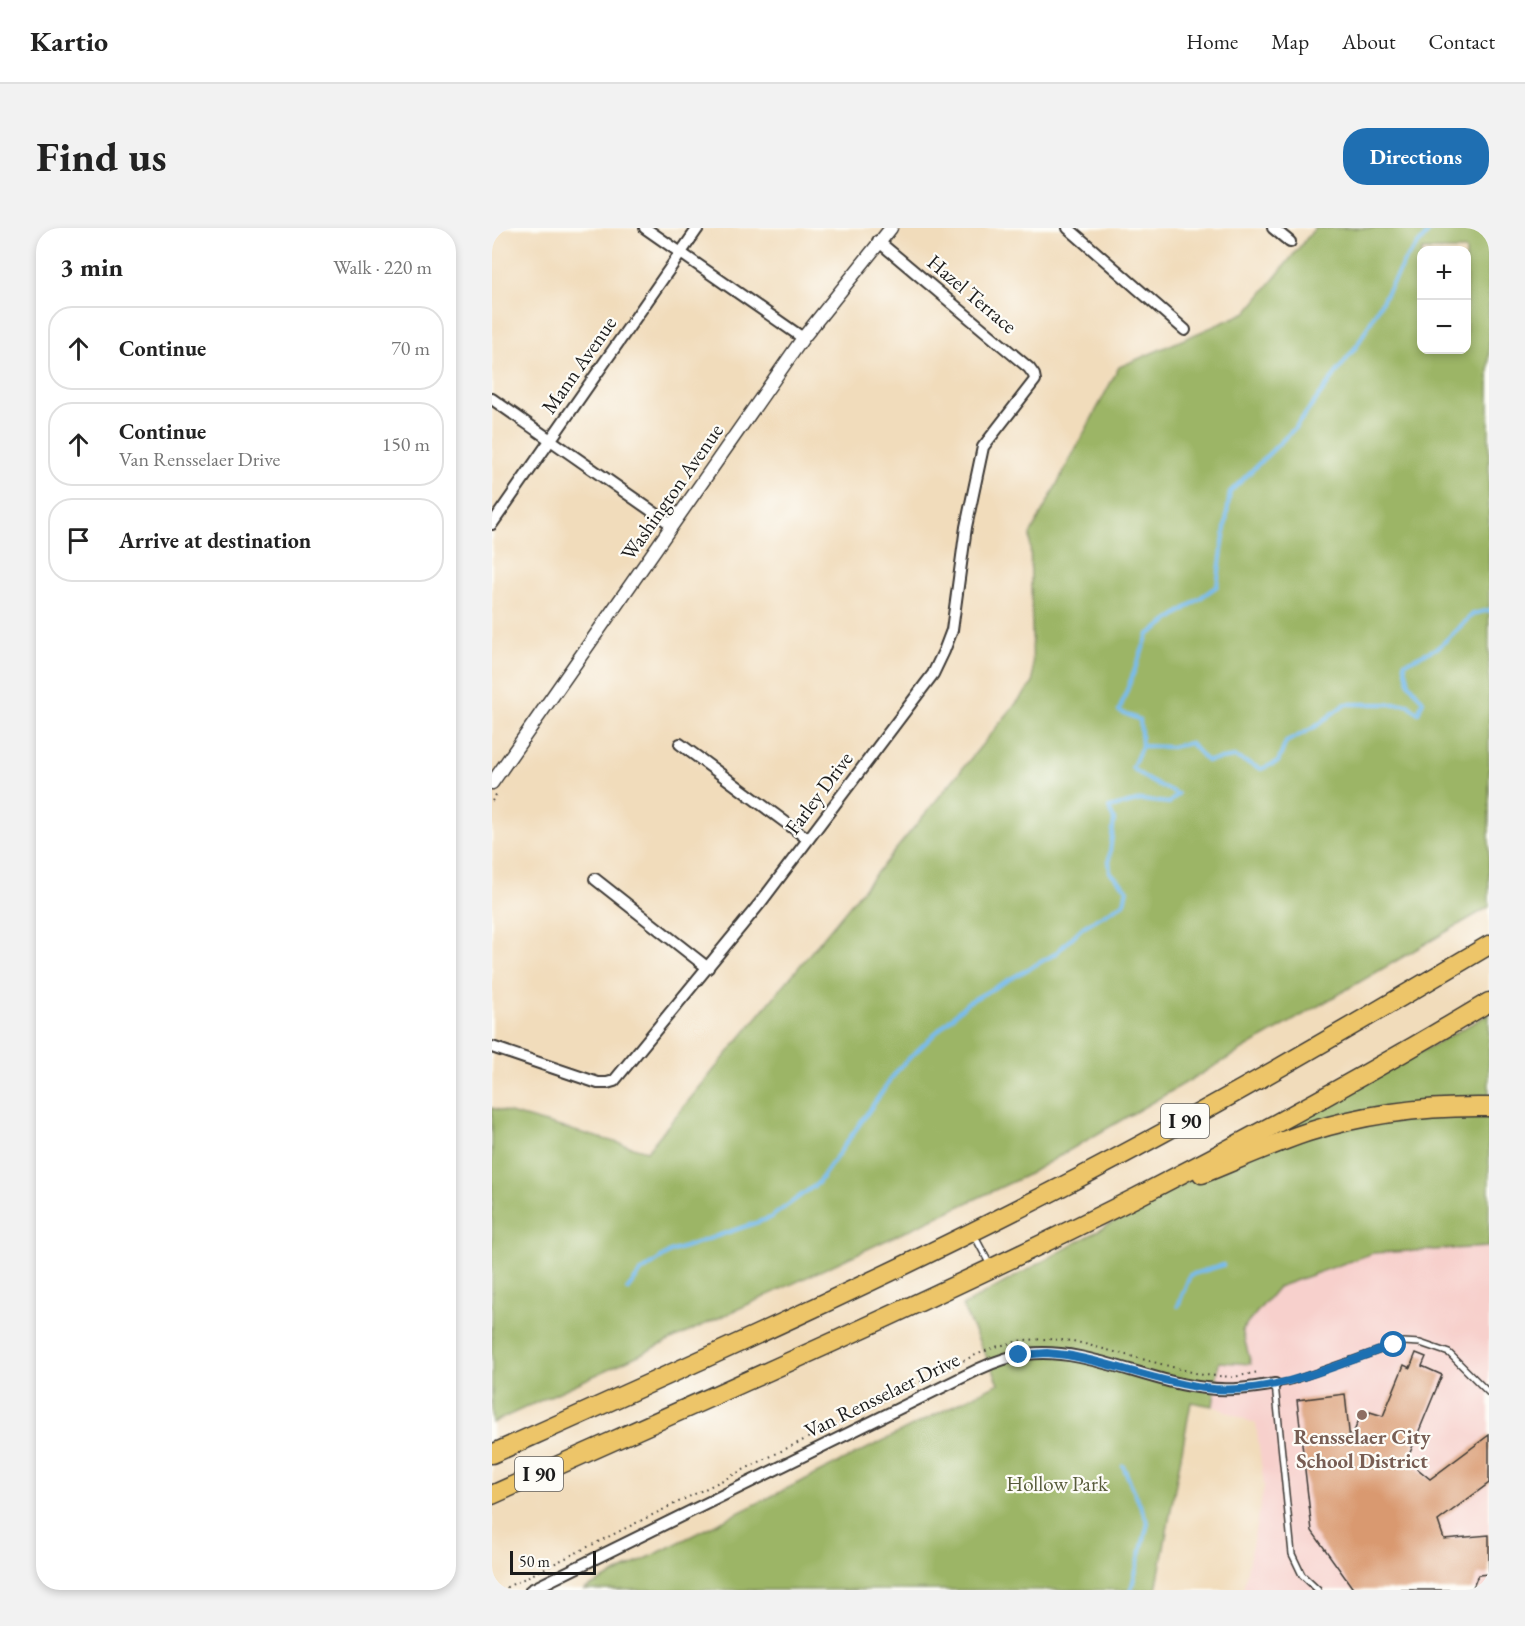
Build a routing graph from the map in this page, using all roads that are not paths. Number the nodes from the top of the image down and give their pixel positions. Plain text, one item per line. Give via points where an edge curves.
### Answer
1 (645, 228) edge
2 (698, 228) edge
3 (891, 228) edge
4 (1068, 228) edge
5 (1273, 228) edge
6 (878, 241) junction
7 (1290, 242) dead end
8 (680, 253) junction
9 (1185, 330) dead end
10 (803, 338) junction
11 (1035, 381) joint
12 (492, 399) edge
13 (550, 440) junction
14 (492, 524) edge
15 (672, 525) junction
16 (680, 744) dead end
17 (492, 783) edge
18 (808, 839) junction
19 (595, 879) dead end
20 (1489, 945) edge
21 (708, 968) junction
22 (1489, 1002) edge
23 (492, 1047) edge
24 (1489, 1107) edge
25 (1092, 1219) junction
26 (973, 1232) junction
27 (991, 1268) junction
28 (1275, 1384) junction
29 (1489, 1393) edge
30 (492, 1454) edge
31 (492, 1495) edge
32 (531, 1590) edge
33 (1318, 1590) edge

1 - 8 street
2 - 8 street, Mann Avenue
3 - 6 street, Washington Avenue
4 - 9 street
5 - 7 street
6 - 10 street, Washington Avenue
6 - 11 street, Hazel Terrace via 1029,368
8 - 10 street
8 - 13 street, Mann Avenue
10 - 15 street, Washington Avenue
11 - 18 street, Farley Drive via 983,447 966,527 952,630 933,674
12 - 13 street
13 - 14 street, Mann Avenue
13 - 15 street
15 - 17 street, Washington Avenue
16 - 18 street
18 - 21 street, Farley Drive
19 - 21 street
20 - 26 highway, I 90 via 1220,1102
21 - 23 street, Farley Drive via 614,1081 598,1083
22 - 25 highway, I 90 via 1351,1082
24 - 25 highway via 1400,1111 1339,1123
25 - 27 highway, I 90
26 - 27 lane
26 - 30 highway, I 90
27 - 31 highway, I 90
28 - 29 lane via 1402,1342 1420,1343 1449,1353
28 - 32 street, Van Rensselaer Drive via 1205,1388 1066,1355 1008,1357
28 - 33 lane via 1292,1554 1302,1575

